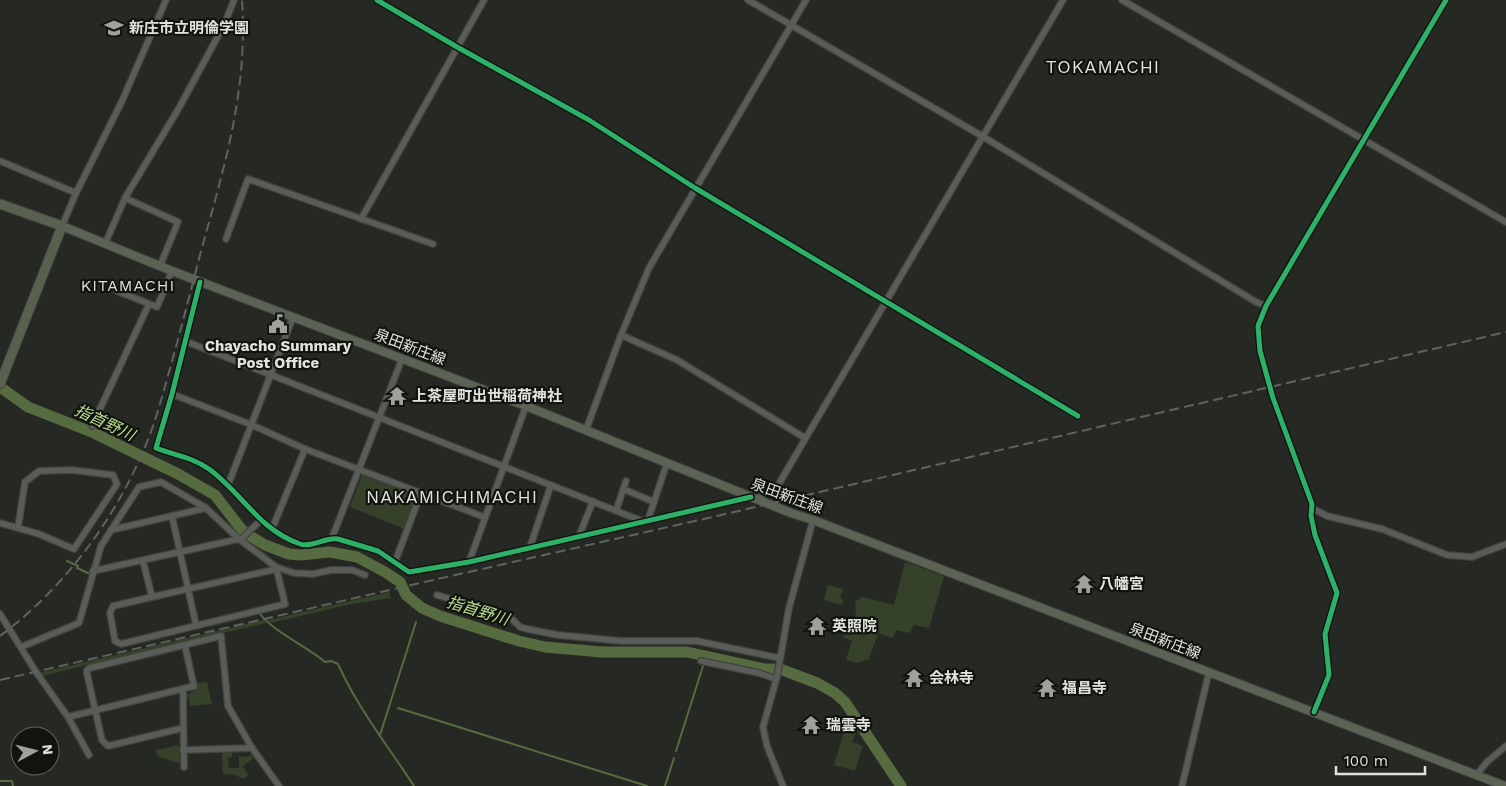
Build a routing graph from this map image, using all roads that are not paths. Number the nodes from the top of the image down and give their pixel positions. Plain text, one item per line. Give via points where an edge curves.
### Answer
1 (166, 0) edge
2 (234, 0) edge
3 (377, 0) edge
4 (484, 0) edge
5 (748, 0) edge
6 (806, 0) edge
7 (1063, 0) edge
8 (1122, 0) edge
9 (1446, 0) edge
10 (791, 25) junction
11 (456, 47) junction
12 (982, 136) junction
13 (1363, 139) junction
14 (0, 161) edge
15 (695, 188) junction
16 (76, 193) junction
17 (125, 198) junction
18 (0, 204) edge
19 (361, 219) junction
20 (1506, 222) edge
21 (62, 226) junction
22 (226, 239) dead end
23 (105, 244) junction
24 (433, 244) dead end
25 (160, 266) junction
26 (172, 271) junction
27 (200, 282) junction
28 (117, 291) dead end
29 (886, 302) junction
30 (149, 304) junction
31 (1266, 306) junction
32 (293, 317) junction
33 (622, 335) junction
34 (185, 341) junction
35 (402, 359) junction
36 (272, 375) junction
37 (1, 382) edge
38 (172, 394) junction
39 (526, 406) junction
40 (1078, 416) dead end
41 (380, 418) junction
42 (252, 425) junction
43 (92, 426) dead end
44 (586, 430) junction
45 (805, 438) junction
46 (306, 448) junction
47 (667, 463) junction
48 (504, 466) junction
49 (360, 468) junction
50 (626, 481) dead end
51 (228, 485) junction
52 (552, 485) junction
53 (623, 490) junction
54 (421, 494) junction
55 (754, 498) junction
56 (593, 501) junction
57 (654, 502) junction
58 (206, 508) junction
59 (1312, 508) junction
60 (616, 511) junction
61 (172, 516) junction
62 (484, 517) junction
63 (260, 520) junction
64 (813, 520) junction
65 (645, 521) junction
66 (0, 523) edge
67 (18, 528) junction
68 (272, 529) junction
69 (111, 530) junction
70 (579, 536) junction
71 (332, 538) junction
72 (239, 539) junction
73 (1506, 544) edge
74 (530, 547) junction
75 (180, 552) junction
76 (143, 561) junction
77 (395, 562) junction
78 (469, 562) junction
79 (277, 568) junction
80 (93, 571) junction
81 (365, 575) dead end
82 (188, 590) junction
83 (437, 595) dead end
84 (152, 597) junction
85 (0, 614) edge
86 (196, 626) junction
87 (186, 646) junction
88 (21, 647) junction
89 (779, 658) junction
90 (701, 661) dead end
91 (1209, 672) junction
92 (776, 678) junction
93 (183, 689) junction
94 (95, 710) junction
95 (1314, 712) junction
96 (68, 717) junction
97 (183, 728) junction
98 (1506, 746) edge
99 (252, 748) junction
100 (184, 750) junction
101 (89, 755) dead end
102 (184, 767) dead end
103 (1477, 774) junction
104 (279, 786) edge
105 (784, 786) edge
106 (1182, 786) edge
107 (1505, 786) edge

1 - 16 street via 122,101
2 - 17 street via 179,108
3 - 11 street
4 - 11 street
5 - 10 street
6 - 10 street
7 - 12 street
8 - 13 street
9 - 13 street
10 - 12 street
10 - 15 street
11 - 15 street via 589,120
11 - 19 street
12 - 29 street
12 - 31 street
13 - 20 street
13 - 31 street
14 - 16 street
15 - 29 street
15 - 33 street via 649,268
16 - 21 street
17 - 23 street
17 - 25 street via 178,222
18 - 21 highway
19 - 22 street via 248,179
19 - 24 street
21 - 23 main road, 泉田新庄線
21 - 37 highway
23 - 25 main road, 泉田新庄線
25 - 26 main road, 泉田新庄線
26 - 27 main road, 泉田新庄線
26 - 30 street via 156,308
27 - 32 main road, 泉田新庄線
27 - 34 street
28 - 30 street
29 - 40 street
29 - 45 street
30 - 43 street
31 - 59 street via 1258,326 1260,351
32 - 35 main road, 泉田新庄線
32 - 36 street
33 - 44 street
33 - 45 street via 678,360
34 - 36 street
34 - 38 street
35 - 39 main road, 泉田新庄線
35 - 41 street
36 - 41 street
36 - 42 street
38 - 42 street
38 - 51 street via 156,448 194,460
39 - 44 main road, 泉田新庄線
39 - 48 street
41 - 48 street
41 - 49 street
42 - 46 street
42 - 51 street
44 - 47 main road, 泉田新庄線
45 - 55 street via 777,487
46 - 49 street
46 - 68 street
47 - 55 main road, 泉田新庄線
47 - 57 street
48 - 52 street
48 - 62 street
49 - 54 street
49 - 71 street
50 - 53 street
51 - 63 street
52 - 56 street
52 - 74 street
53 - 57 street
53 - 60 street
54 - 62 street
54 - 77 street
55 - 64 main road, 泉田新庄線
55 - 65 street
56 - 60 street
56 - 70 street
57 - 65 street
58 - 61 street
58 - 69 street via 160,482 139,487
58 - 72 street
59 - 73 street via 1327,516 1382,529 1447,556 1472,556
59 - 95 street via 1315,535 1338,593 1325,634 1329,674
60 - 65 street
61 - 69 street
61 - 75 street
62 - 78 street
63 - 68 street
63 - 72 street
64 - 89 street
64 - 91 main road, 泉田新庄線
65 - 70 street
66 - 67 street
67 - 67 street via 74,549 117,484 113,475 72,470 39,471 25,482
68 - 71 street via 302,544
69 - 80 street via 101,546
70 - 74 street
71 - 77 street via 372,549
72 - 75 street
72 - 79 street
74 - 78 street
75 - 76 street
75 - 82 street
76 - 80 street
76 - 84 street
77 - 78 street via 409,572
79 - 81 street via 314,574 352,570
79 - 82 street
79 - 86 street via 285,604
80 - 88 street via 78,623
82 - 84 street
82 - 86 street
83 - 89 street via 510,617 520,627 551,634 621,641 697,641
84 - 86 street via 113,606 110,613 115,641 121,644
85 - 88 street
87 - 93 street via 194,686
87 - 94 street via 90,668 86,674
87 - 99 street via 221,636 228,706
88 - 96 street
89 - 92 street
90 - 92 street
91 - 95 main road, 泉田新庄線
91 - 106 street
92 - 105 street via 763,732
93 - 94 street
93 - 97 street
94 - 96 street
94 - 97 street via 102,740 108,746
95 - 103 main road, 泉田新庄線
96 - 101 street
97 - 100 street
98 - 103 street
99 - 100 street
99 - 104 street
100 - 102 street
103 - 107 main road, 泉田新庄線

